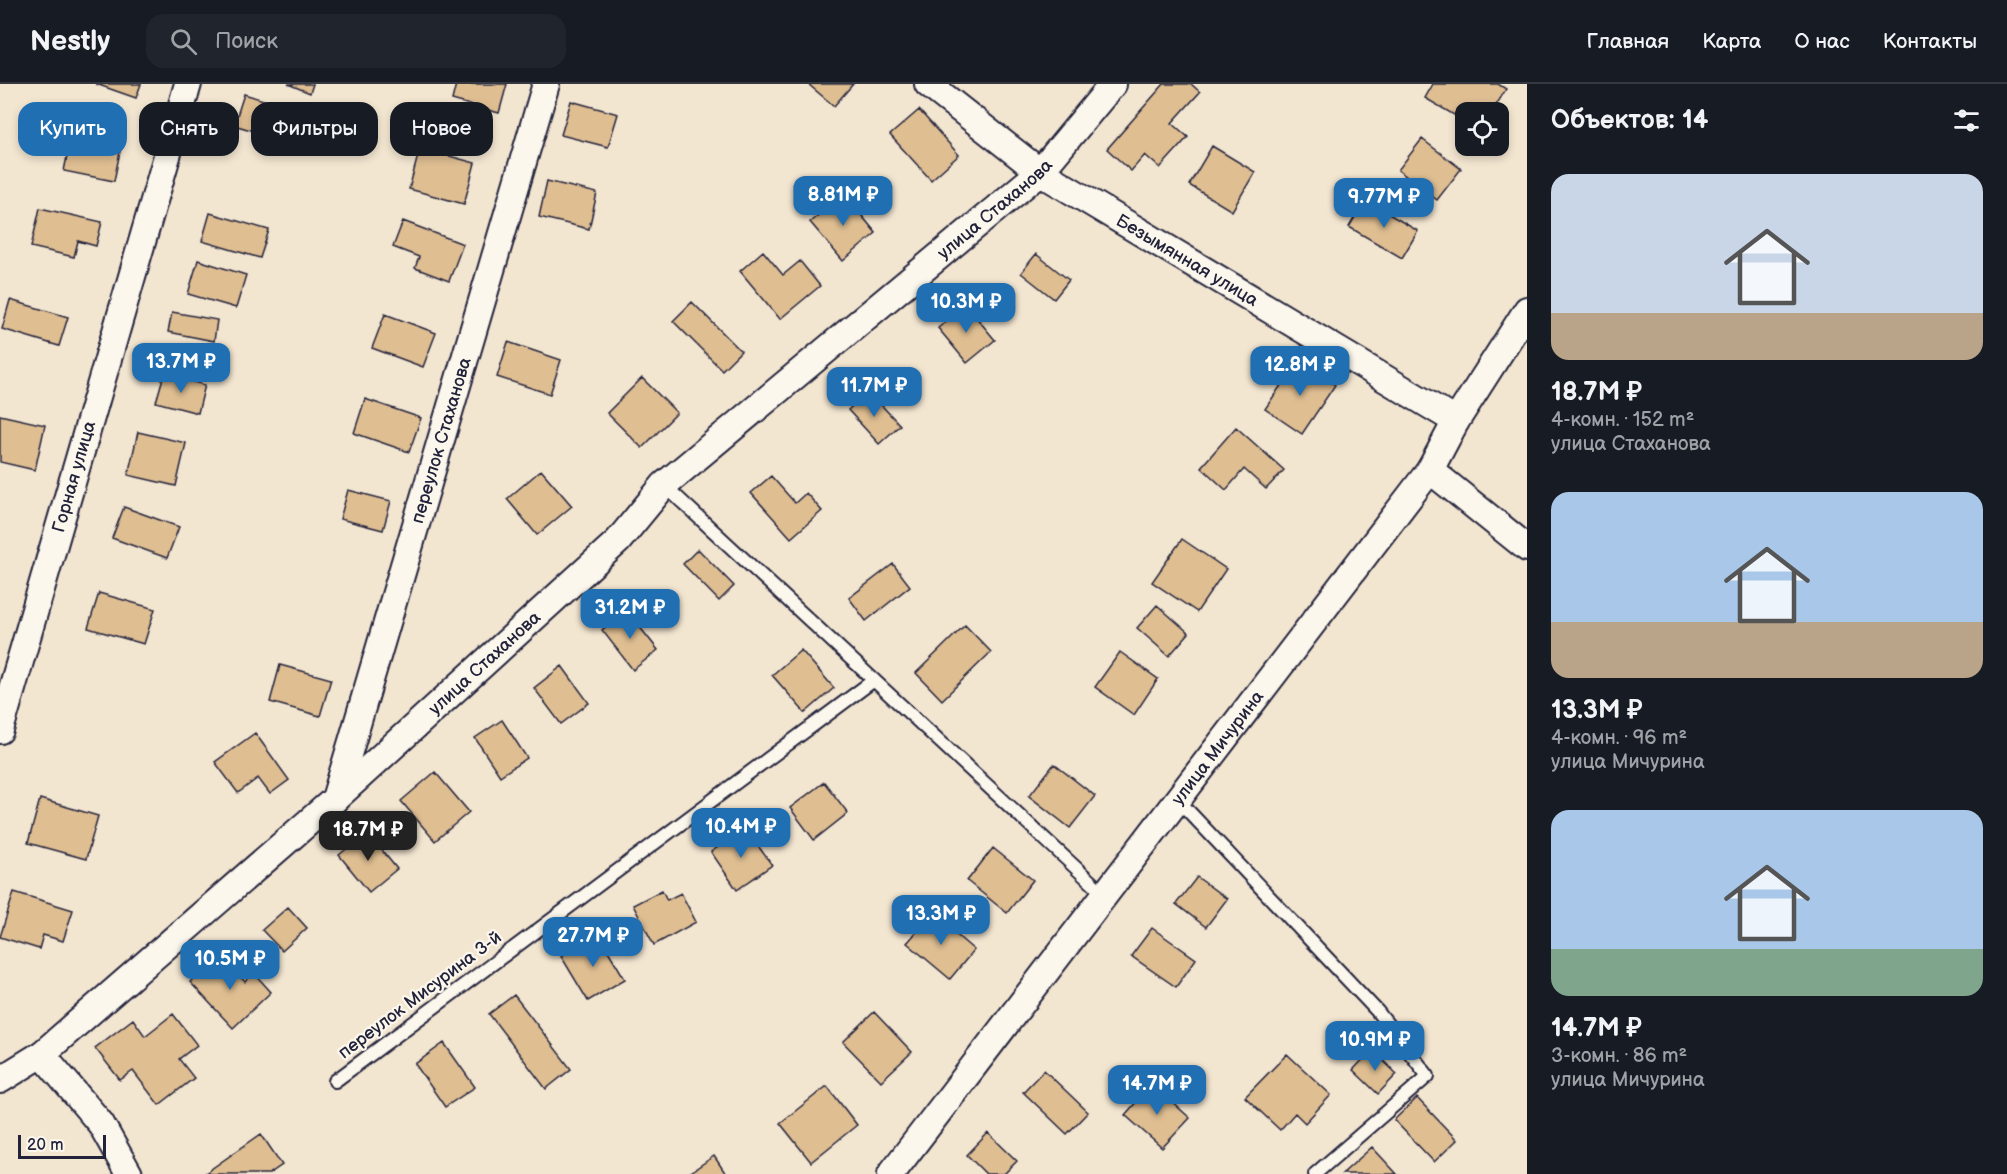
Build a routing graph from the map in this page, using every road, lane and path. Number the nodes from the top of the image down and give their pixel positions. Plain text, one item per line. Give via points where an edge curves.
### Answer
1 (188, 84) edge
2 (546, 84) edge
3 (928, 84) edge
4 (1113, 84) edge
5 (1040, 172) junction
6 (1527, 310) edge
7 (1456, 421) junction
8 (1430, 470) junction
9 (664, 485) junction
10 (1527, 548) edge
11 (874, 680) junction
12 (0, 730) edge
13 (335, 799) junction
14 (1178, 800) junction
15 (1104, 894) junction
16 (42, 1054) junction
17 (0, 1080) edge
18 (334, 1081) dead end
19 (129, 1174) edge
20 (891, 1174) edge
21 (1315, 1174) edge

1 - 12 street, Горная улица
2 - 13 street, переулок Стаханова
3 - 5 street, Безымянная улица
4 - 5 street, улица Стаханова
5 - 7 street, Безымянная улица
5 - 9 street, улица Стаханова
6 - 7 street, улица Мичурина
7 - 8 street, улица Мичурина
8 - 10 street
8 - 14 street, улица Мичурина
9 - 11 lane
9 - 13 street, улица Стаханова via 618,541
11 - 15 lane
11 - 18 lane, переулок Мисурина 3-й
13 - 16 street, улица Стаханова
14 - 15 street, улица Мичурина
14 - 21 lane via 1377,1011 1428,1076
15 - 20 street, улица Мичурина
16 - 17 street, улица Стаханова
16 - 19 street via 101,1125

